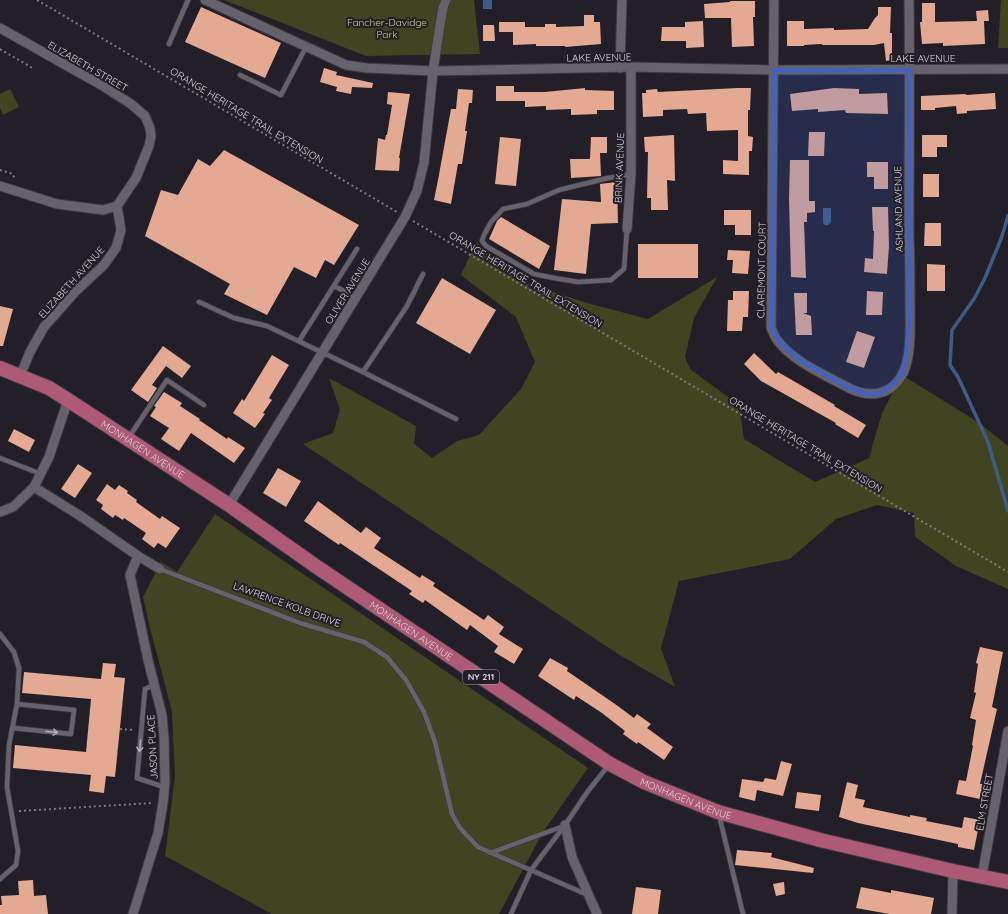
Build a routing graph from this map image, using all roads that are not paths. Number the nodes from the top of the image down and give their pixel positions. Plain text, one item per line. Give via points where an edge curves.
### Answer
1 (188, 0) edge
2 (205, 0) edge
3 (446, 0) edge
4 (622, 0) edge
5 (774, 0) edge
6 (909, 0) edge
7 (0, 28) edge
8 (169, 44) dead end
9 (306, 47) junction
10 (631, 67) junction
11 (620, 68) junction
12 (1008, 69) edge
13 (433, 70) junction
14 (774, 70) junction
15 (910, 70) junction
16 (240, 75) dead end
17 (630, 174) junction
18 (0, 186) edge
19 (117, 206) junction
20 (627, 229) joint
21 (357, 249) dead end
22 (424, 274) dead end
23 (334, 286) junction
24 (356, 297) junction
25 (198, 302) dead end
26 (299, 341) junction
27 (909, 348) joint
28 (322, 352) junction
29 (0, 368) edge
30 (363, 372) junction
31 (20, 376) junction
32 (68, 400) junction
33 (204, 405) dead end
34 (456, 419) dead end
35 (128, 439) junction
36 (0, 458) edge
37 (41, 474) junction
38 (34, 487) junction
39 (229, 505) junction
40 (0, 512) edge
41 (138, 556) junction
42 (160, 569) joint
43 (0, 634) edge
44 (154, 685) junction
45 (17, 704) junction
46 (13, 728) junction
47 (1008, 731) edge
48 (1007, 746) edge
49 (610, 764) junction
50 (164, 788) junction
51 (718, 812) junction
52 (565, 825) junction
53 (490, 853) junction
54 (531, 870) junction
55 (953, 871) junction
56 (982, 876) junction
57 (0, 880) edge
58 (1008, 882) edge
59 (589, 896) junction
60 (133, 914) edge
61 (511, 914) edge
62 (597, 914) edge
63 (743, 914) edge
64 (952, 914) edge

1 - 8 lane
2 - 9 street, LAKE AVENUE
3 - 13 street, OLIVER AVENUE
4 - 11 street
5 - 14 street, CLAREMONT COURT
6 - 15 street, ASHLAND AVENUE
7 - 19 street, ELIZABETH STREET via 103,86 145,116 150,128 149,146 136,178
9 - 13 street, LAKE AVENUE via 346,66
9 - 16 lane via 281,95
10 - 11 street, LAKE AVENUE
10 - 14 street, LAKE AVENUE
10 - 17 street, BRINK AVENUE
11 - 13 street, LAKE AVENUE
12 - 15 street, LAKE AVENUE
13 - 24 street, OLIVER AVENUE via 424,163 417,191 405,217
14 - 15 street, LAKE AVENUE
14 - 27 street, CLAREMONT COURT via 771,328 778,341 802,362 848,388 868,395 880,394 894,384 904,371
15 - 27 street, ASHLAND AVENUE
17 - 20 street, BRINK AVENUE
17 - 20 lane, BRINK AVENUE via 559,190 527,204 502,209 491,222 482,240 486,246 534,274 578,282 611,280 624,268
18 - 19 street via 57,204 103,210
19 - 31 street, ELIZABETH AVENUE via 121,230 116,248 104,265 75,292 44,327
21 - 23 lane
22 - 30 lane via 407,306
23 - 24 lane
23 - 26 lane
24 - 28 street, OLIVER AVENUE
25 - 26 lane via 234,318 267,326
26 - 28 lane
28 - 30 lane
28 - 39 street, OLIVER AVENUE
29 - 31 main road, MONHAGEN AVENUE / NY 211
30 - 34 lane
31 - 32 main road, MONHAGEN AVENUE / NY 211 via 49,388
32 - 35 main road, MONHAGEN AVENUE / NY 211
32 - 37 street
33 - 35 lane via 167,380
35 - 39 main road, MONHAGEN AVENUE / NY 211
36 - 37 lane
37 - 38 street
38 - 40 street via 13,507
38 - 41 street, LAWRENCE KOLB DRIVE
39 - 49 main road, MONHAGEN AVENUE / NY 211
41 - 42 street, LAWRENCE KOLB DRIVE
41 - 44 street, JASON PLACE via 130,575
42 - 53 lane, LAWRENCE KOLB DRIVE via 300,623 364,642 387,657 406,680 424,712 435,742 452,814 460,828 478,847
43 - 45 lane via 14,652 19,668
44 - 50 street, JASON PLACE via 164,730
44 -> 50 lane via 145,689 138,778
45 - 46 lane
46 -> 45 lane via 71,734 74,710
46 - 57 lane via 9,745 7,787 18,851 16,866
47 - 48 street, ELM STREET
48 - 56 street, ELM STREET
49 - 51 main road, MONHAGEN AVENUE / NY 211 via 644,782
49 - 52 lane
50 - 60 street, JASON PLACE via 158,832
51 - 55 main road, MONHAGEN AVENUE / NY 211 via 820,840
51 - 63 lane
52 - 53 lane
52 - 54 lane
52 - 59 street via 572,857
53 - 54 lane, LAWRENCE KOLB DRIVE
54 - 59 lane, LAWRENCE KOLB DRIVE
54 - 61 lane
55 - 56 main road, MONHAGEN AVENUE / NY 211
55 - 64 street
56 - 58 main road, MONHAGEN AVENUE / NY 211
59 - 62 street

